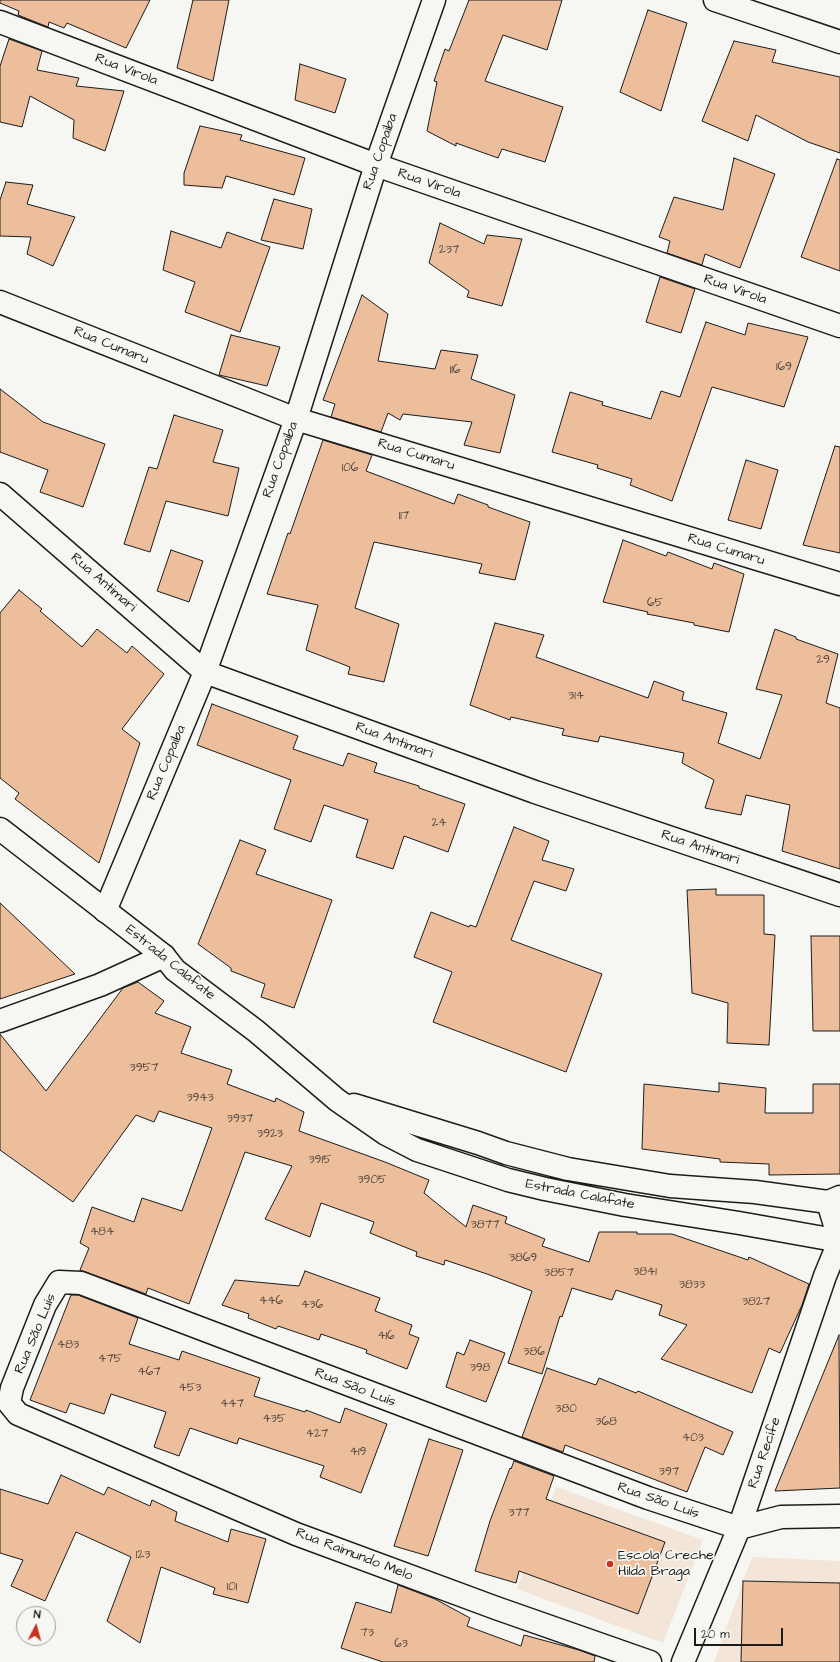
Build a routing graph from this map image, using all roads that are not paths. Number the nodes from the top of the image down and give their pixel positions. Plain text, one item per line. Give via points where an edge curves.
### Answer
1 (434, 0) edge
2 (715, 0) edge
3 (0, 22) edge
4 (840, 42) edge
5 (376, 165) junction
6 (0, 302) edge
7 (840, 326) edge
8 (296, 419) junction
9 (0, 494) edge
10 (840, 584) edge
11 (205, 672) junction
12 (0, 829) edge
13 (840, 895) edge
14 (105, 911) junction
15 (164, 956) junction
16 (0, 1021) edge
17 (337, 1100) junction
18 (834, 1199) edge
19 (840, 1242) edge
20 (64, 1435) joint
21 (840, 1516) edge
22 (739, 1528) junction
23 (650, 1662) edge
24 (683, 1662) edge

1 - 5 street, Rua Copaiba
2 - 4 street
3 - 5 street, Rua Virola
5 - 7 street, Rua Virola
5 - 8 street, Rua Copaiba
6 - 8 street, Rua Cumaru
8 - 10 street, Rua Cumaru
8 - 11 street, Rua Copaiba
9 - 11 street, Rua Antimari
11 - 13 street, Rua Antimari via 535,792
11 - 14 street, Rua Copaiba
12 - 14 street, Estrada Calafate
14 - 15 street, Estrada Calafate
15 - 16 street via 100,985
15 - 17 street, Estrada Calafate via 175,970 256,1031
17 - 18 street, Estrada Calafate via 506,1153 568,1169 670,1186
17 - 19 street, Estrada Calafate via 386,1134 417,1150 508,1180 625,1205
18 - 19 street
19 - 22 street, Rua Recife via 825,1276
20 - 22 street, Rua São Luís via 18,1414 9,1403 12,1388 45,1305 59,1282 81,1283 633,1493
20 - 23 street, Rua Raimundo Melo via 296,1534
21 - 22 street via 781,1517
22 - 24 street, Rua Recife

